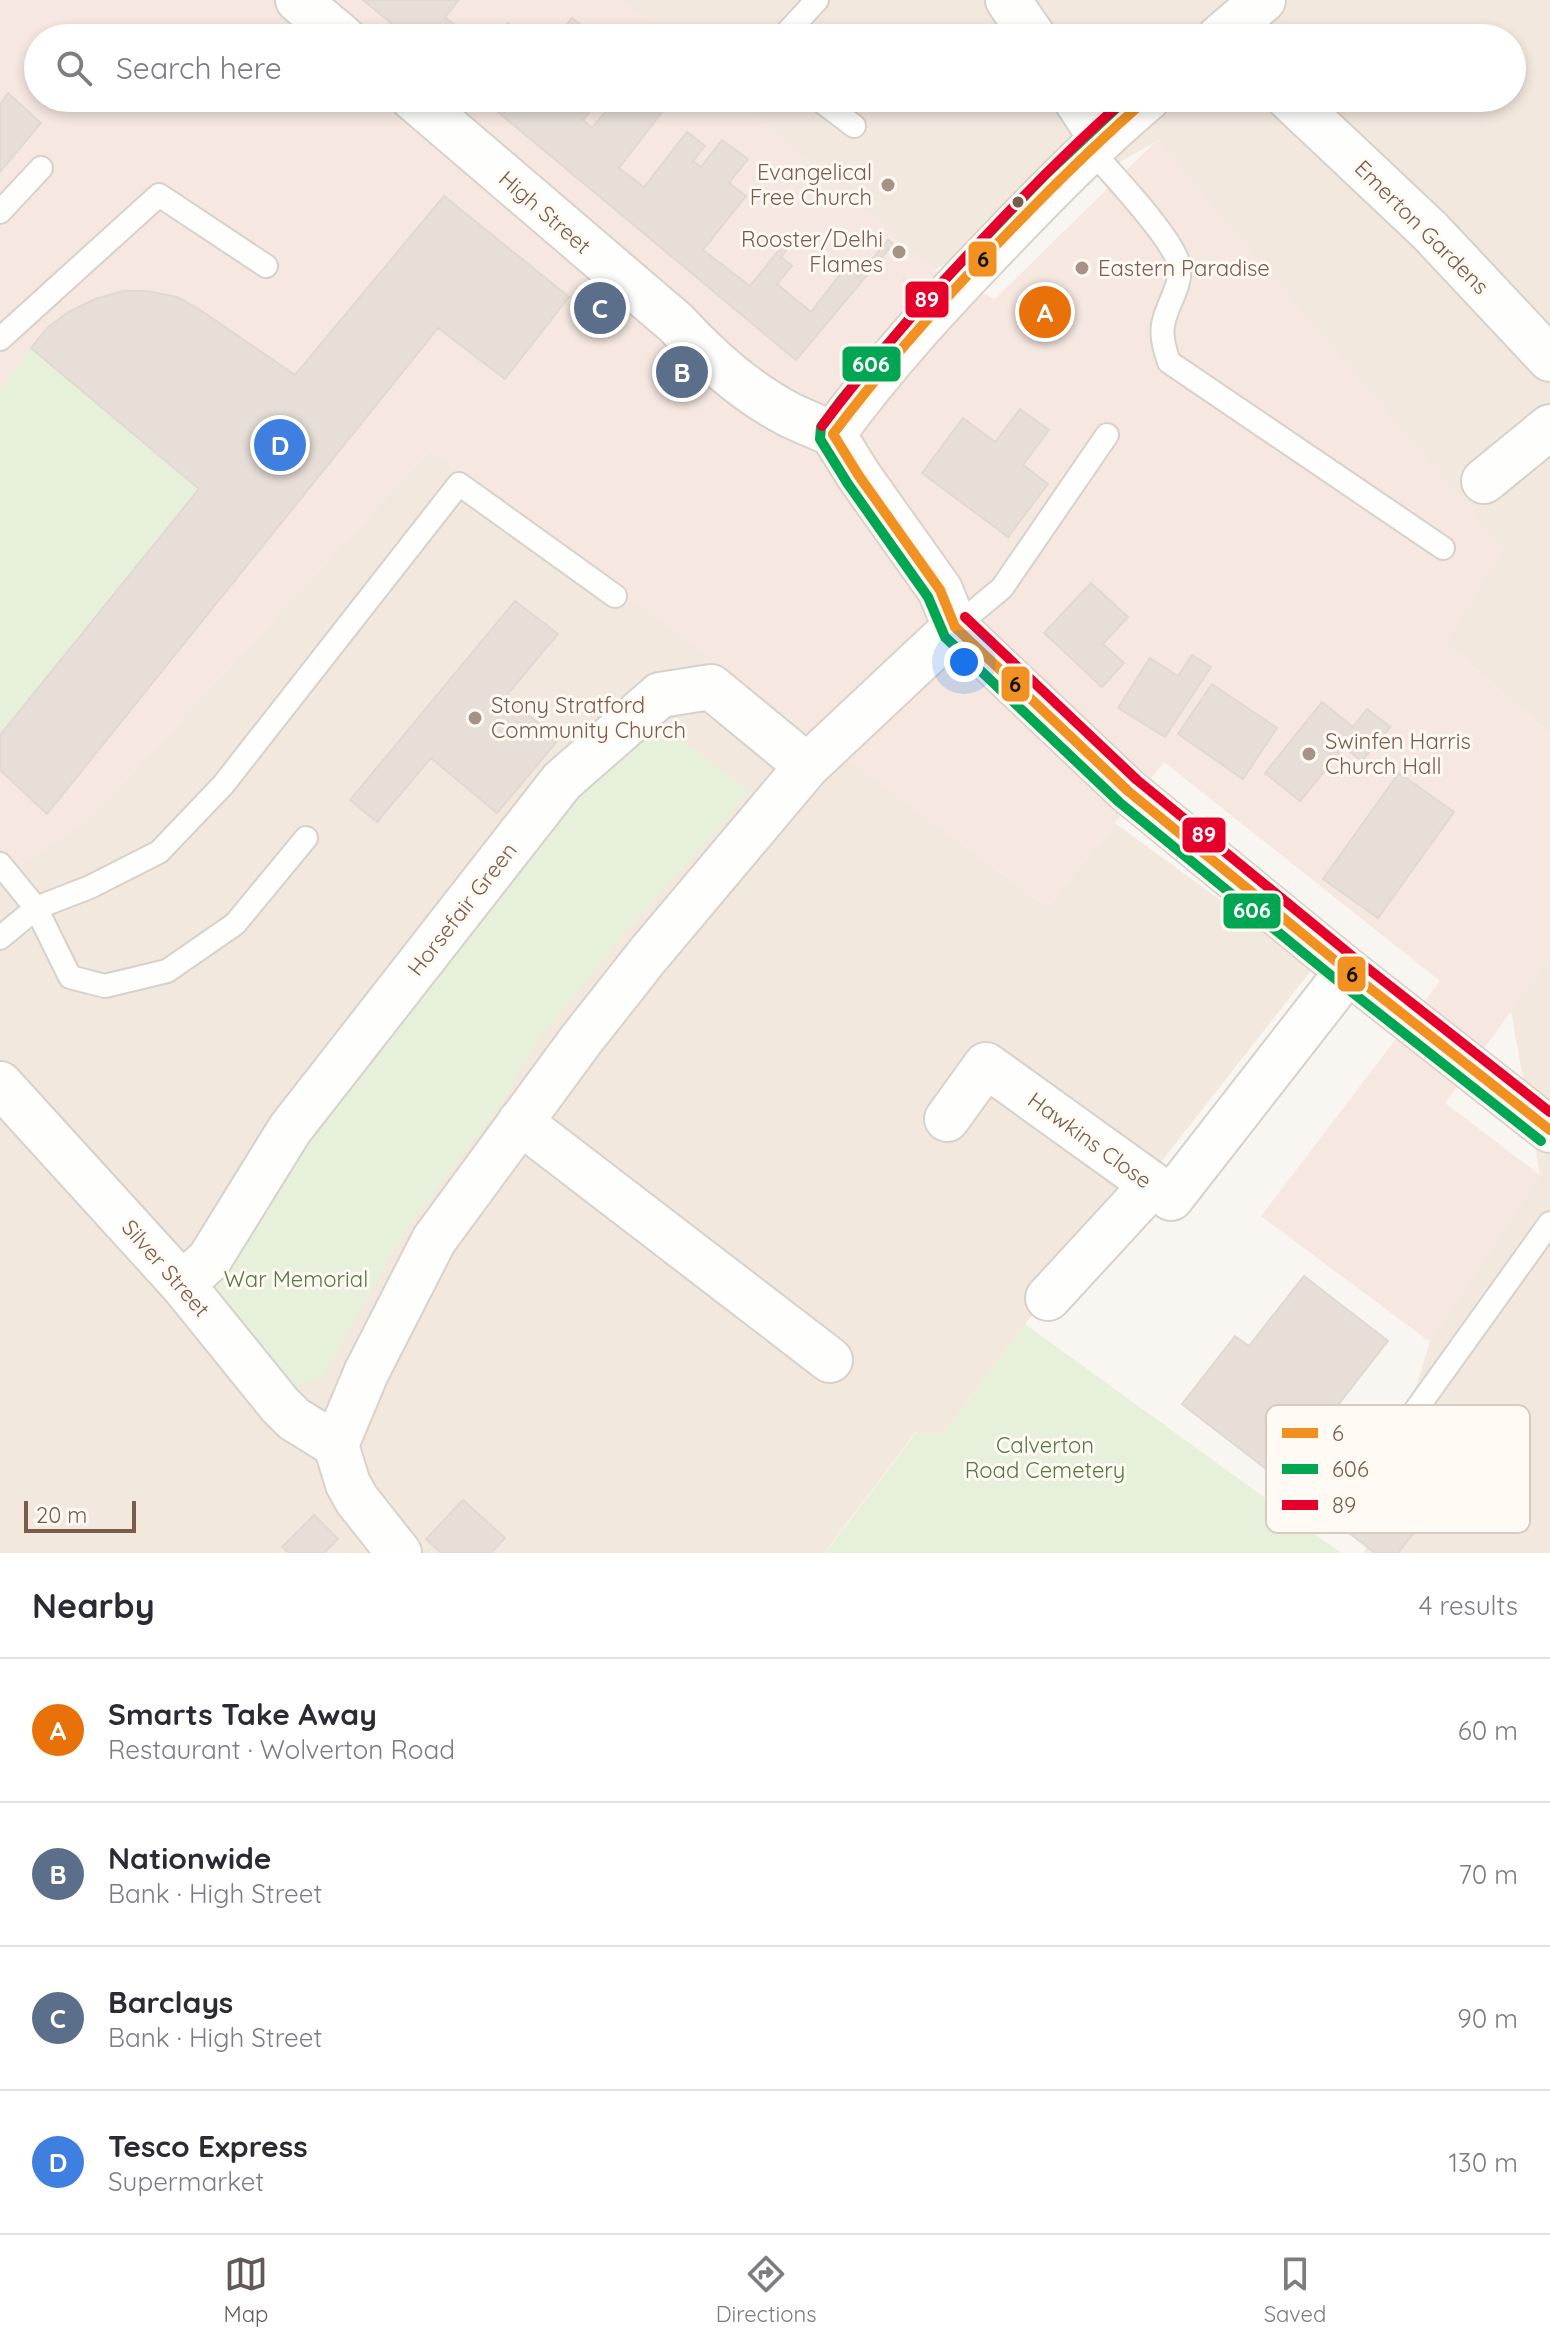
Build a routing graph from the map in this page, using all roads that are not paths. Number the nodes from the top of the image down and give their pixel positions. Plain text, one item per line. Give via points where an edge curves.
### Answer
1 (298, 0) edge
2 (817, 0) edge
3 (1008, 0) edge
4 (1263, 0) edge
5 (326, 24) edge
6 (795, 24) edge
7 (1024, 24) edge
8 (1236, 24) edge
9 (429, 112) edge
10 (836, 112) edge
11 (1082, 112) edge
12 (1132, 112) edge
13 (1304, 112) edge
14 (854, 126) dead end
15 (1096, 143) junction
16 (41, 168) dead end
17 (0, 212) edge
18 (266, 266) dead end
19 (0, 339) edge
20 (1550, 359) edge
21 (1550, 427) edge
22 (833, 434) junction
23 (1107, 435) dead end
24 (1484, 481) dead end
25 (1443, 548) dead end
26 (615, 596) dead end
27 (955, 627) junction
28 (807, 766) junction
29 (306, 838) dead end
30 (0, 864) edge
31 (36, 908) junction
32 (0, 938) edge
33 (1348, 971) junction
34 (0, 1084) edge
35 (947, 1119) dead end
36 (520, 1122) junction
37 (1550, 1130) edge
38 (1152, 1185) junction
39 (1550, 1223) edge
40 (182, 1284) junction
41 (1048, 1298) dead end
42 (830, 1360) dead end
43 (1419, 1405) edge
44 (336, 1445) junction
45 (399, 1553) edge

1 - 5 street
2 - 6 lane
3 - 7 street
4 - 8 street
9 - 22 street, High Street via 722,368 786,413
10 - 14 lane
11 - 15 street
12 - 15 street
13 - 20 street, Emerton Gardens via 1430,231
15 - 22 street via 954,289 880,371
15 - 25 lane via 1170,243 1179,266 1163,327 1169,362
16 - 17 lane
18 - 19 lane via 159,195
21 - 24 street
22 - 27 street via 940,590
23 - 27 lane via 1002,588
26 - 31 lane via 459,484 223,785 159,852
27 - 28 street
27 - 33 street via 1128,791
28 - 36 street via 648,955
28 - 40 street, Horsefair Green via 711,687 660,695 562,781 290,1129 209,1260
29 - 31 lane via 235,924 167,971 105,986 70,977
30 - 31 lane
31 - 32 lane
33 - 37 street
33 - 38 street, Hawkins Close via 1171,1198
34 - 40 street, Silver Street
35 - 38 street, Hawkins Close via 986,1065
36 - 42 street
36 - 44 street via 434,1240
38 - 41 street
39 - 43 lane
40 - 44 street, Silver Street via 280,1405
44 - 45 street via 353,1492

